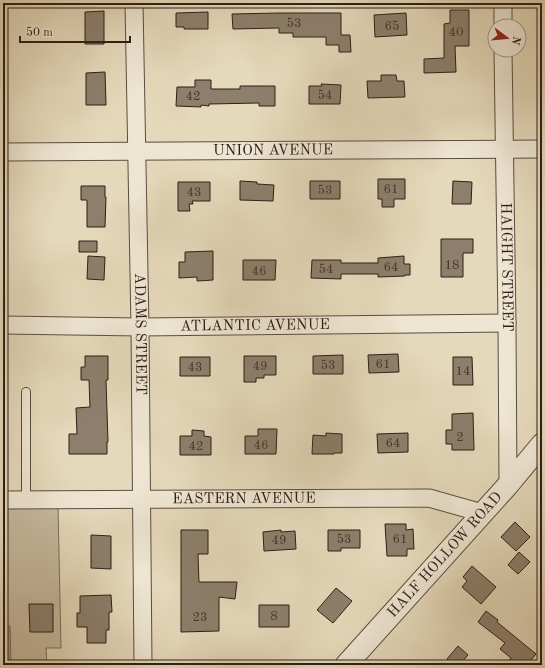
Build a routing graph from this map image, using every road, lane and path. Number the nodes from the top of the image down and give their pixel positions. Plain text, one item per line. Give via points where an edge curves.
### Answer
1 (134, 3) edge
2 (502, 3) edge
3 (503, 18) edge
4 (503, 58) edge
5 (542, 149) edge
6 (505, 150) junction
7 (3, 152) edge
8 (137, 152) junction
9 (507, 323) junction
10 (3, 325) edge
11 (140, 327) junction
12 (26, 392) dead end
13 (542, 444) edge
14 (508, 485) junction
15 (142, 499) junction
16 (3, 500) edge
17 (26, 500) junction
18 (482, 513) junction
19 (143, 665) edge
20 (346, 665) edge

1 - 8 street, ADAMS STREET
2 - 3 street
4 - 6 street, HAIGHT STREET
5 - 6 street, UNION AVENUE
6 - 8 street, UNION AVENUE
6 - 9 street, HAIGHT STREET
7 - 8 street, UNION AVENUE
8 - 11 street, ADAMS STREET
9 - 11 street, ATLANTIC AVENUE
9 - 14 street, HAIGHT STREET
10 - 11 street, ATLANTIC AVENUE
11 - 15 street, ADAMS STREET
12 - 17 lane
13 - 14 street, HALF HOLLOW ROAD
14 - 18 street, HALF HOLLOW ROAD
15 - 17 street, EASTERN AVENUE
15 - 18 street, EASTERN AVENUE via 429,498
15 - 19 street, ADAMS STREET
16 - 17 street, EASTERN AVENUE
18 - 20 street, HALF HOLLOW ROAD

